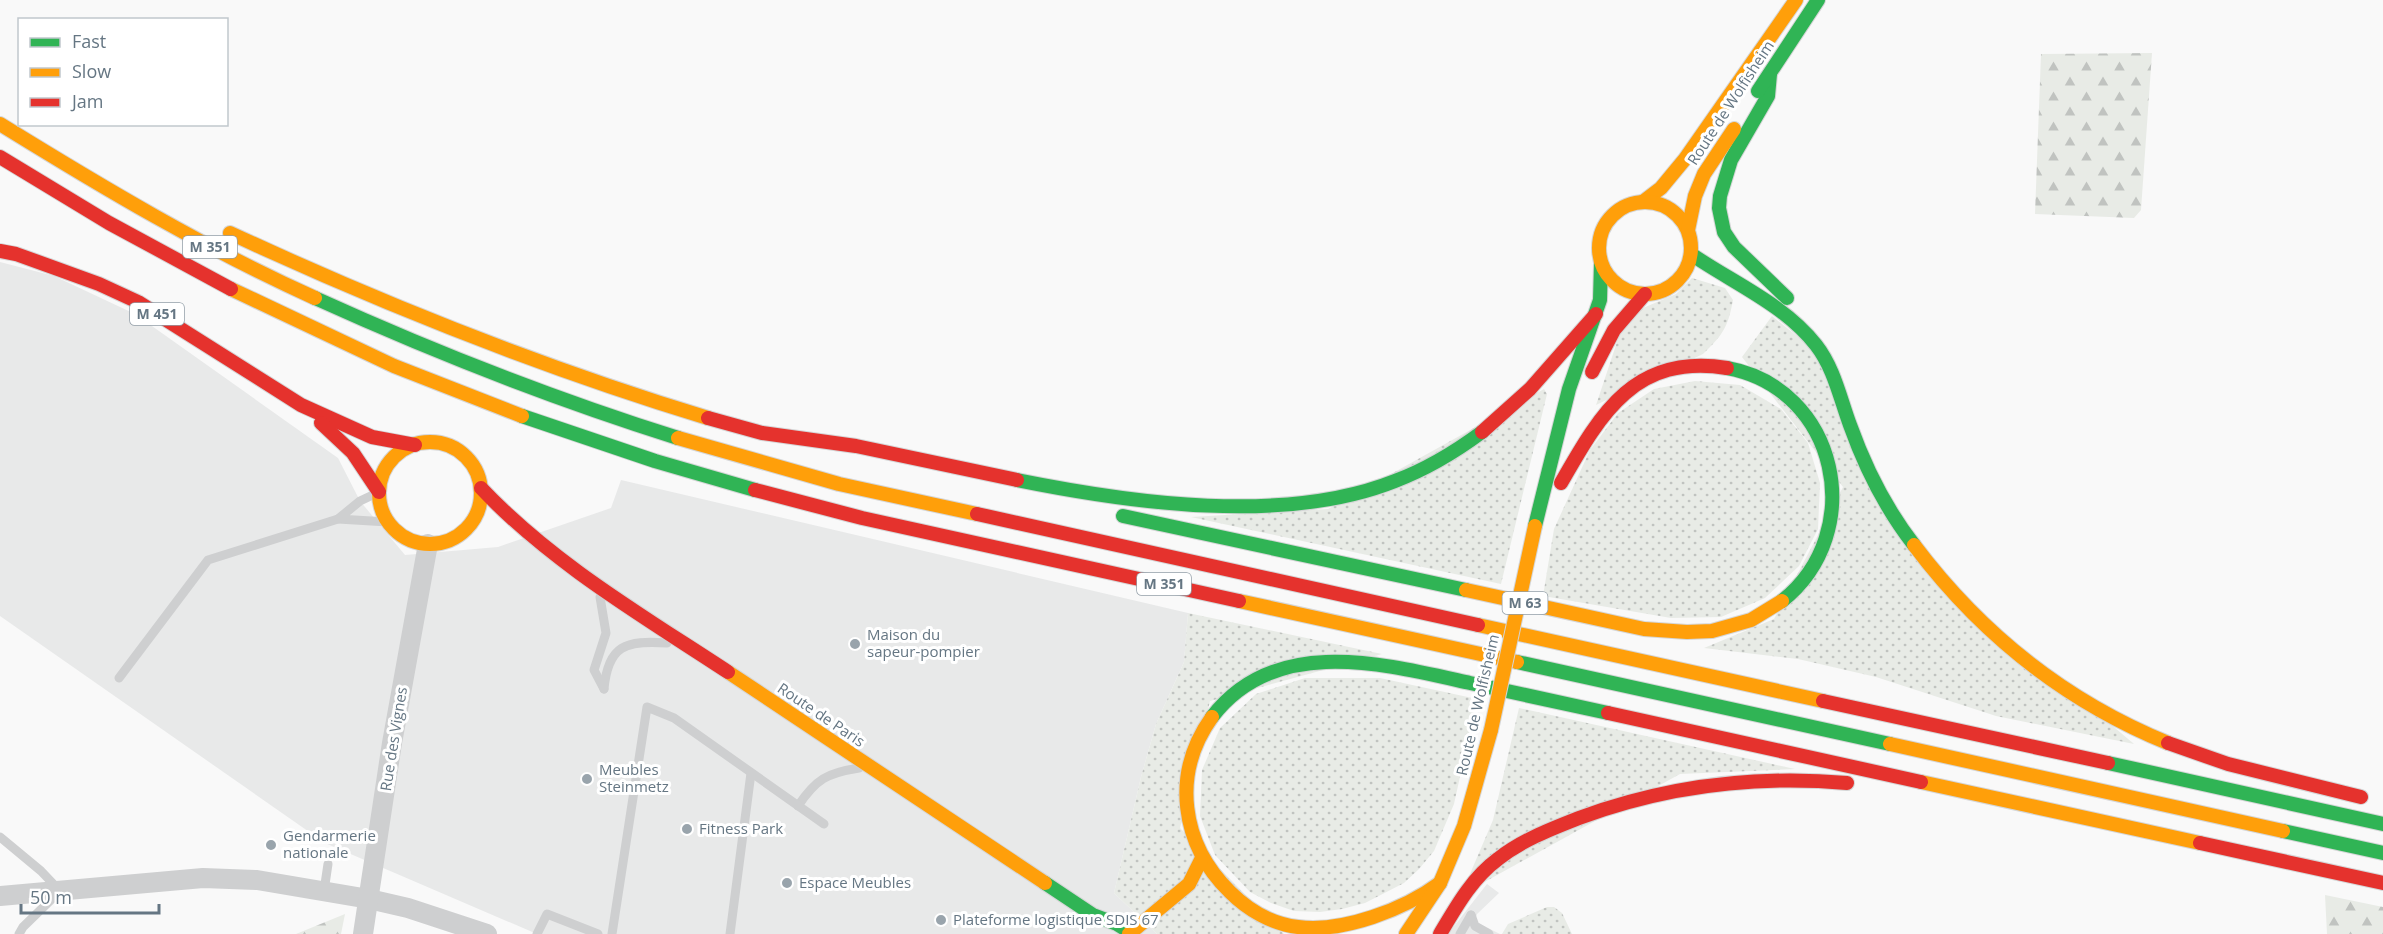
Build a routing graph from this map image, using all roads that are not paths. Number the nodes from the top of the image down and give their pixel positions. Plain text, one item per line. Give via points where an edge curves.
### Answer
1 (1796, 0) edge
2 (1818, 0) edge
3 (1770, 74) junction
4 (0, 124) edge
5 (0, 158) edge
6 (1644, 201) junction
7 (215, 226) dead end
8 (1688, 230) junction
9 (0, 251) edge
10 (1691, 254) junction
11 (1600, 263) junction
12 (1645, 294) junction
13 (1596, 314) junction
14 (1587, 383) dead end
15 (301, 405) junction
16 (1578, 410) dead end
17 (754, 431) junction
18 (415, 445) junction
19 (481, 488) junction
20 (379, 492) junction
21 (1558, 494) junction
22 (1065, 503) dead end
23 (1111, 513) dead end
24 (338, 519) junction
25 (388, 522) junction
26 (1541, 527) junction
27 (482, 533) dead end
28 (458, 536) junction
29 (513, 536) dead end
30 (532, 539) junction
31 (428, 544) junction
32 (598, 586) junction
33 (1992, 634) junction
34 (685, 644) junction
35 (119, 678) dead end
36 (1497, 731) junction
37 (1496, 765) dead end
38 (869, 767) junction
39 (751, 773) junction
40 (1855, 784) dead end
41 (1878, 787) dead end
42 (2372, 800) dead end
43 (798, 806) junction
44 (825, 824) dead end
45 (2383, 824) edge
46 (0, 837) edge
47 (1508, 851) junction
48 (2383, 853) edge
49 (1201, 860) junction
50 (2280, 862) junction
51 (328, 864) dead end
52 (1464, 871) dead end
53 (1495, 883) dead end
54 (1440, 884) junction
55 (2383, 884) edge
56 (60, 891) junction
57 (324, 891) junction
58 (0, 896) edge
59 (369, 898) junction
60 (1093, 915) junction
61 (593, 933) edge
62 (19, 934) edge
63 (363, 934) edge
64 (487, 934) edge
65 (537, 934) edge
66 (612, 934) edge
67 (730, 934) edge
68 (1108, 934) edge
69 (1131, 934) edge
70 (1406, 934) edge
71 (1428, 934) edge
72 (1440, 934) edge
73 (1460, 934) edge
74 (1489, 934) edge

1 - 6 main road, Route de Wolfisheim via 1685,159 1661,188
2 - 3 main road, Route de Wolfisheim
3 - 8 main road, Route de Wolfisheim via 1704,174
3 - 33 main road via 1768,96 1731,160 1725,178 1719,208 1724,232 1734,247 1826,340 1837,357 1868,442 1897,500
4 - 45 main road, M 351 via 172,227 363,321 562,401 699,446 838,484
5 - 48 main road, M 351 via 161,252 355,348 552,427 757,492
6 - 8 main road via 1671,209
6 - 11 main road via 1629,204 1606,221 1600,234
7 - 17 main road via 447,327 611,386
8 - 10 main road
9 - 15 main road, M 451 via 99,284 138,302
10 - 12 main road via 1680,278 1670,287
10 - 33 main road via 1772,303 1816,345 1831,371 1858,446 1888,505 1925,559
11 - 12 main road via 1618,286
11 - 13 main road, Route de Wolfisheim via 1602,285
12 - 14 main road via 1612,330
13 - 17 main road via 1534,386 1472,442 1396,482 1301,505 1195,504 1063,490 849,445
13 - 26 main road, Route de Wolfisheim via 1569,389
15 - 18 main road, M 451 via 372,437
15 - 20 main road, M 451 via 353,453
16 - 21 main road, Route de Wolfisheim / M 63
17 - 22 main road
18 - 19 main road via 447,445 461,453 472,465
18 - 20 main road via 389,462
19 - 28 main road via 478,511
19 - 30 main road, Route de Paris
20 - 24 lane
20 - 25 main road
21 - 23 main road, M 63 via 1592,432 1629,388 1670,370 1720,366 1766,382 1803,412 1817,431 1830,463 1835,498 1833,518 1818,561 1806,578 1768,611 1711,631 1644,629
21 - 26 main road, Route de Wolfisheim / M 63
24 - 25 lane
24 - 35 lane via 208,560
25 - 31 main road via 398,534
26 - 36 main road, Route de Wolfisheim, bridge
27 - 28 main road
28 - 31 main road
29 - 30 main road, Route de Paris
30 - 32 main road, Route de Paris
31 - 59 street, Rue des Vignes
32 - 34 main road, Route de Paris
32 - 34 lane via 606,633 594,670 604,689 607,667 622,646 648,642
33 - 42 main road via 2083,703 2147,735 2225,763
34 - 38 main road, Route de Paris
36 - 37 main road, Route de Wolfisheim
36 - 54 main road, Route de Wolfisheim
38 - 43 lane via 843,770 820,779
38 - 60 main road, Route de Paris
39 - 43 lane
39 - 66 lane via 674,718 647,707
39 - 67 lane
40 - 47 main road via 1794,779 1676,789 1590,814
41 - 50 main road
43 - 44 lane
46 - 56 lane
47 - 53 main road
47 - 72 main road via 1463,894
49 - 50 main road via 1189,825 1186,777 1204,729 1240,689 1259,678 1300,665 1351,662 1392,666
49 - 54 main road via 1214,879 1249,909 1306,928 1353,923 1410,903
49 - 69 main road via 1189,884
50 - 55 main road
51 - 57 lane
52 - 71 main road
54 - 70 main road, Route de Wolfisheim
56 - 57 street via 203,878 256,880
56 - 58 street
56 - 62 lane
57 - 59 street
59 - 63 street, Rue des Vignes
59 - 64 street
60 - 68 main road, Route de Paris
60 - 69 main road, Route de Paris via 1118,924
61 - 65 lane via 547,914
73 - 74 lane via 1474,911 1475,926

